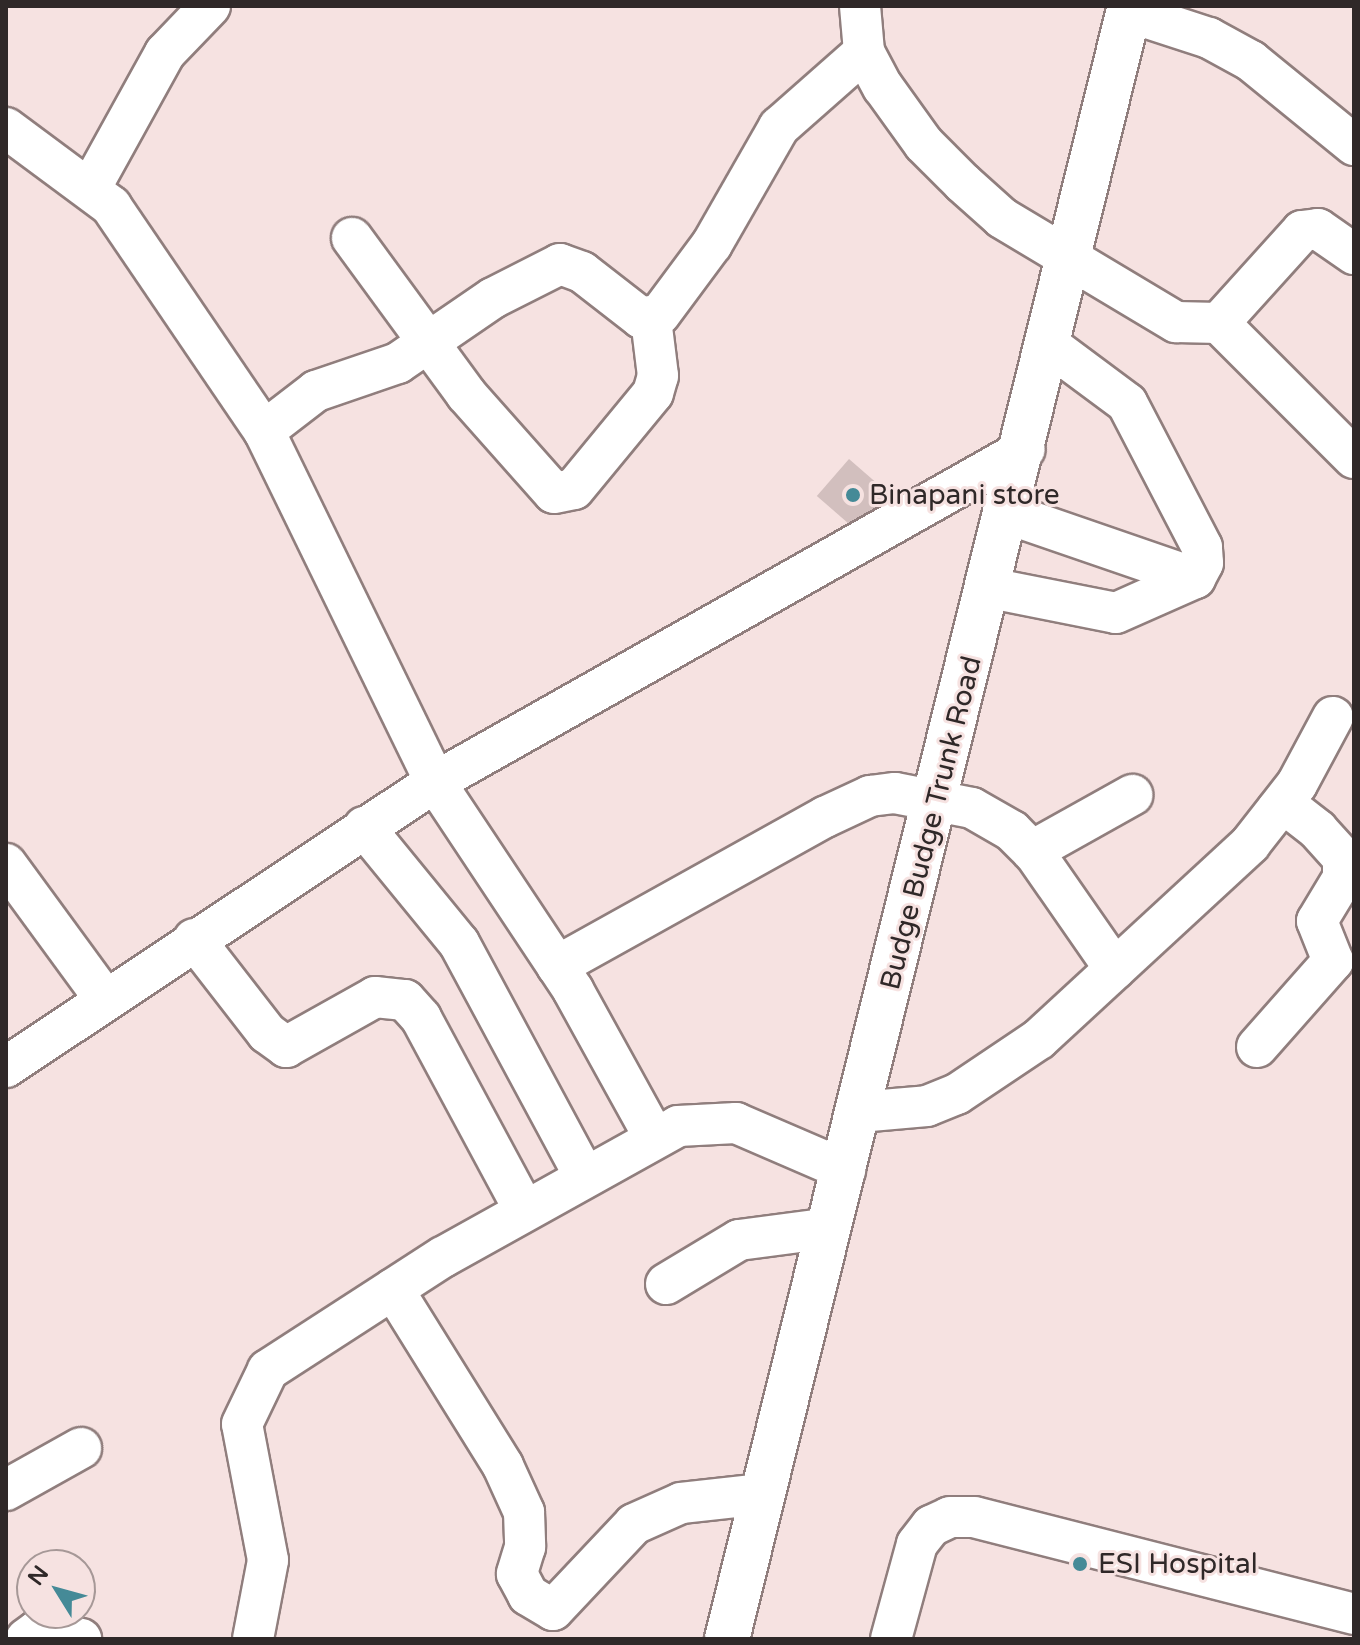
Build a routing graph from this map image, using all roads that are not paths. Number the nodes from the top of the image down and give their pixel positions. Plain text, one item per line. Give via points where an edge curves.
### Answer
1 (210, 6) edge
2 (860, 6) edge
3 (1130, 9) edge
4 (864, 52) junction
5 (6, 128) edge
6 (1354, 145) edge
7 (91, 187) junction
8 (352, 238) dead end
9 (1354, 254) edge
10 (1069, 261) junction
11 (651, 319) junction
12 (1219, 323) junction
13 (429, 342) junction
14 (1049, 345) junction
15 (264, 431) junction
16 (1025, 449) junction
17 (1354, 458) edge
18 (1009, 514) junction
19 (1195, 578) junction
20 (990, 588) junction
21 (1333, 717) dead end
22 (435, 782) junction
23 (1132, 795) dead end
24 (937, 801) junction
25 (1277, 810) junction
26 (364, 827) junction
27 (1032, 851) junction
28 (6, 864) edge
29 (194, 939) junction
30 (557, 966) junction
31 (1115, 969) junction
32 (104, 998) junction
33 (1257, 1047) dead end
34 (6, 1067) edge
35 (859, 1112) junction
36 (654, 1137) junction
37 (845, 1170) junction
38 (584, 1175) junction
39 (524, 1209) junction
40 (830, 1228) junction
41 (666, 1284) dead end
42 (393, 1289) junction
43 (81, 1448) dead end
44 (6, 1490) edge
45 (763, 1494) junction
46 (1354, 1614) edge
47 (26, 1639) edge
48 (81, 1639) edge
49 (253, 1639) edge
50 (727, 1639) edge
51 (891, 1639) edge

1 - 7 street via 165,53
2 - 4 street
3 - 6 street via 1209,38 1251,61
3 - 10 main road, Budge Budge Trunk Road
4 - 10 street via 924,144 1002,218
4 - 11 street via 779,127 679,294
5 - 7 street
7 - 15 street via 111,206
8 - 13 street
9 - 12 street via 1318,229 1302,231
10 - 12 street via 1103,274 1176,322
10 - 14 main road, Budge Budge Trunk Road
11 - 13 street via 560,264 493,298
11 - 13 street via 658,376 653,393 590,472 564,494 536,478
12 - 17 street
13 - 15 street via 398,363 316,391
14 - 16 main road, Budge Budge Trunk Road
14 - 19 street via 1127,403 1202,547 1203,563
15 - 22 street
16 - 18 main road, Budge Budge Trunk Road
16 - 22 street
18 - 19 street
18 - 20 main road, Budge Budge Trunk Road
19 - 20 street via 1116,613
20 - 24 main road, Budge Budge Trunk Road
21 - 25 street
22 - 26 street
22 - 30 street
23 - 27 street
24 - 27 street via 981,813
24 - 30 street via 895,793 870,796
24 - 35 main road, Budge Budge Trunk Road
25 - 31 street via 1250,844
25 - 33 street via 1292,810 1318,830 1343,858 1343,878 1317,921 1333,961
26 - 29 street
26 - 38 street via 459,943
27 - 31 street
28 - 32 street
29 - 32 street
29 - 39 street via 267,1033 286,1047 375,997 405,1000
30 - 36 street
31 - 35 street via 1039,1039 957,1094 927,1106
32 - 34 street
35 - 37 main road, Budge Budge Trunk Road
36 - 37 street via 710,1119 736,1123
36 - 38 street
37 - 40 main road, Budge Budge Trunk Road
38 - 39 street
39 - 42 street
40 - 41 street via 739,1240
40 - 45 main road, Budge Budge Trunk Road
42 - 45 street via 503,1466 524,1512 525,1547 517,1574 528,1595 553,1610 634,1524 681,1503
42 - 49 street via 268,1370 252,1393 242,1424 268,1560
43 - 44 street
45 - 50 main road, Budge Budge Trunk Road
46 - 51 street via 974,1517 950,1517 931,1526 917,1544
47 - 48 street via 37,1631

